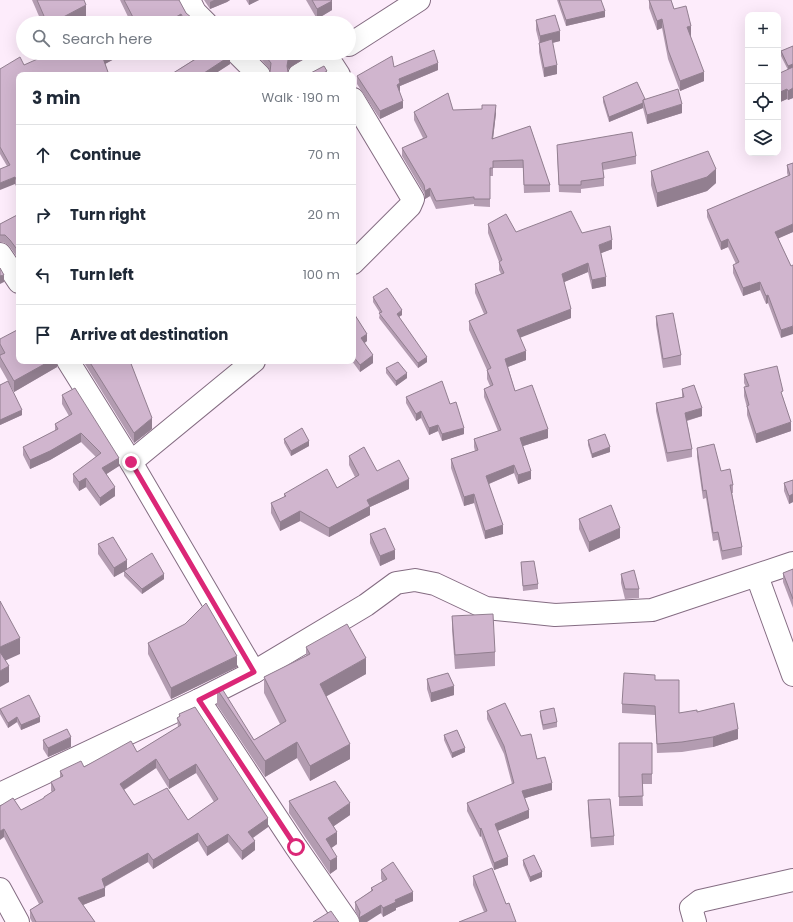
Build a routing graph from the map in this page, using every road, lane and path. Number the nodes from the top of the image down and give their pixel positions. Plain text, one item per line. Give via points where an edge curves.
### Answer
1 (188, 0) edge
2 (419, 0) edge
3 (199, 16) edge
4 (356, 40) edge
5 (244, 60) edge
6 (334, 62) edge
7 (255, 72) edge
8 (307, 72) edge
9 (356, 104) edge
10 (0, 254) edge
11 (356, 260) edge
12 (16, 278) edge
13 (70, 364) edge
14 (250, 364) edge
15 (131, 462) junction
16 (793, 563) edge
17 (757, 576) junction
18 (254, 672) junction
19 (793, 675) edge
20 (199, 700) junction
21 (0, 794) edge
22 (793, 880) edge
23 (0, 889) edge
24 (18, 922) edge
25 (348, 922) edge
26 (695, 922) edge

1 - 3 street
2 - 4 street
5 - 7 street
6 - 8 street
9 - 11 street via 413,199 410,206
10 - 12 street
13 - 15 street
14 - 15 street
15 - 18 street
16 - 17 street
17 - 18 street via 652,610 554,616 486,608 415,580 396,583 366,605
17 - 19 street
18 - 20 street
20 - 21 street
20 - 25 street
22 - 26 street via 700,901 691,908
23 - 24 street

